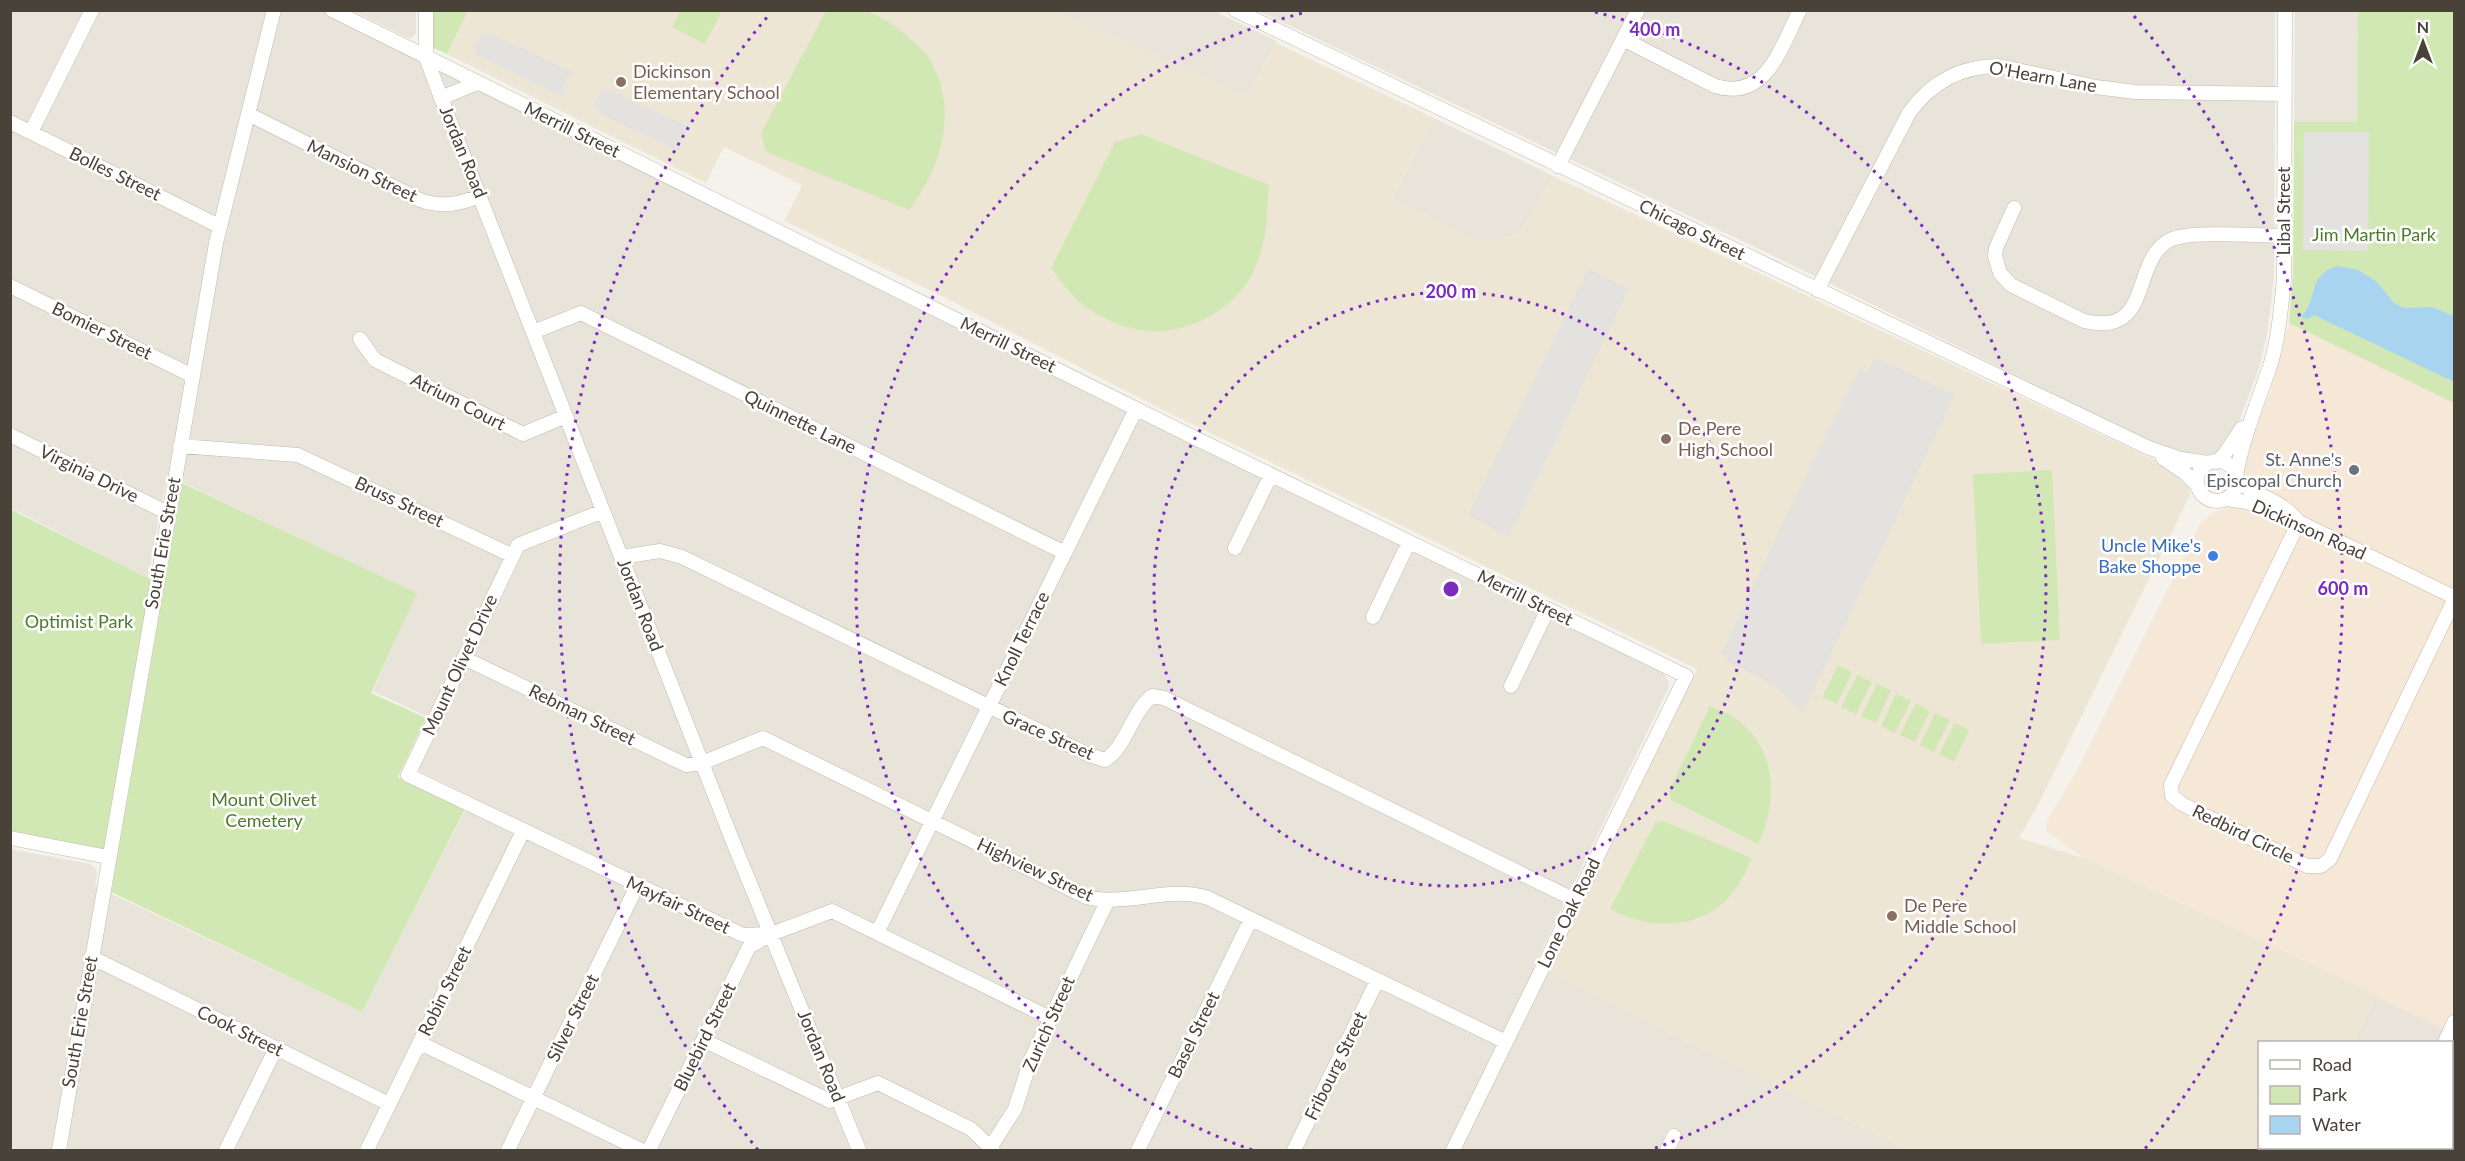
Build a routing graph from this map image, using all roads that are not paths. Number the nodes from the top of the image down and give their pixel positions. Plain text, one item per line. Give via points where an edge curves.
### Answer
1 (92, 10) edge
2 (274, 10) edge
3 (332, 10) edge
4 (426, 10) edge
5 (1235, 10) edge
6 (1638, 10) edge
7 (1800, 10) edge
8 (2285, 10) edge
9 (1623, 39) junction
10 (426, 57) junction
11 (477, 83) junction
12 (2285, 94) junction
13 (441, 98) junction
14 (248, 114) junction
15 (10, 122) edge
16 (31, 132) junction
17 (1558, 166) junction
18 (480, 196) junction
19 (2014, 208) dead end
20 (219, 226) junction
21 (2284, 236) junction
22 (10, 286) edge
23 (1817, 290) junction
24 (533, 332) junction
25 (360, 339) dead end
26 (193, 376) junction
27 (2253, 408) junction
28 (1136, 409) junction
29 (566, 416) junction
30 (10, 435) edge
31 (180, 446) junction
32 (2149, 448) junction
33 (2213, 462) junction
34 (1270, 475) junction
35 (2237, 478) junction
36 (2198, 486) junction
37 (2227, 499) junction
38 (603, 511) junction
39 (168, 513) junction
40 (2298, 522) junction
41 (1409, 542) junction
42 (1235, 548) dead end
43 (1065, 553) junction
44 (513, 556) junction
45 (621, 557) junction
46 (2454, 599) edge
47 (1548, 609) junction
48 (1373, 617) dead end
49 (464, 658) junction
50 (1686, 676) joint
51 (1511, 686) dead end
52 (988, 708) junction
53 (702, 763) junction
54 (408, 775) joint
55 (932, 822) junction
56 (523, 831) junction
57 (10, 838) edge
58 (108, 857) junction
59 (638, 886) junction
60 (1108, 900) junction
61 (1575, 900) junction
62 (1251, 919) junction
63 (877, 933) junction
64 (771, 934) junction
65 (91, 957) junction
66 (1377, 981) junction
67 (1050, 1018) junction
68 (2454, 1022) edge
69 (704, 1040) junction
70 (2445, 1041) edge
71 (1506, 1042) junction
72 (420, 1043) junction
73 (276, 1048) junction
74 (534, 1098) junction
75 (839, 1099) junction
76 (389, 1104) junction
77 (1674, 1136) dead end
78 (992, 1149) edge
79 (1456, 1149) edge
80 (58, 1150) edge
81 (226, 1150) edge
82 (367, 1150) edge
83 (508, 1150) edge
84 (641, 1150) edge
85 (649, 1150) edge
86 (859, 1150) edge
87 (1138, 1150) edge
88 (1294, 1150) edge
89 (1667, 1150) edge

1 - 16 street
2 - 14 street, South Erie Street
3 - 10 street, Merrill Street
4 - 10 street
5 - 17 street, Chicago Street
6 - 9 street
7 - 9 street via 1769,70 1743,89 1715,86
8 - 12 street, Libal Street
9 - 17 street
10 - 11 street, Merrill Street
10 - 13 street, Jordan Road
11 - 13 street
11 - 28 street, Merrill Street
12 - 21 street, Libal Street
12 - 23 street, O'Hearn Lane via 2135,92 1999,66 1954,74 1928,90 1909,113
13 - 18 street, Jordan Road
14 - 18 street, Mansion Street via 431,204 452,205
14 - 20 street, South Erie Street
15 - 16 street, Bolles Street
16 - 20 street, Bolles Street
17 - 23 street, Chicago Street
18 - 24 street, Jordan Road
19 - 21 street via 1996,248 2000,273 2011,285 2094,323 2113,321 2133,307 2154,253 2171,239 2188,235
20 - 26 street, South Erie Street
21 - 27 street, Libal Street via 2284,279 2277,335
22 - 26 street, Bomier Street
23 - 32 street, Chicago Street
24 - 29 street, Jordan Road
24 - 43 street, Quinnette Lane via 581,313
25 - 29 street, Atrium Court via 375,360 523,434
26 - 31 street, South Erie Street
27 - 33 street, Libal Street via 2233,442
27 - 35 street, Libal Street
28 - 34 street, Merrill Street
28 - 43 street, Knoll Terrace
29 - 38 street, Jordan Road
30 - 39 street, Virginia Drive
31 - 39 street, South Erie Street
31 - 44 street, Bruss Street via 298,455
32 - 33 street, Chicago Street via 2181,459
32 - 36 street, Chicago Street
33 - 35 street via 2228,465
33 - 36 street via 2198,475
34 - 41 street, Merrill Street
34 - 42 street
35 - 37 street
35 - 40 street, Dickinson Road via 2252,492 2287,507
36 - 37 street via 2208,498
37 - 40 street, Dickinson Road via 2247,502
38 - 44 street via 518,545
38 - 45 street, Jordan Road
39 - 58 street, South Erie Street
40 - 46 street, Dickinson Road
40 - 46 street, Redbird Circle via 2171,785 2172,796 2182,804 2307,866 2321,866 2330,859
41 - 47 street, Merrill Street
41 - 48 street
43 - 52 street, Knoll Terrace
44 - 49 street, Mount Olivet Drive
45 - 52 street, Grace Street via 660,551 682,557
45 - 53 street, Jordan Road
47 - 50 street, Merrill Street
47 - 51 street
49 - 53 street, Rebman Street via 686,765
49 - 54 street, Mount Olivet Drive
50 - 61 street, Lone Oak Road
52 - 55 street, Knoll Terrace
52 - 61 street, Grace Street via 1105,760 1114,754 1143,703 1152,696 1164,698
53 - 55 street, Highview Street via 763,738
53 - 64 street, Jordan Road
54 - 56 street, Mayfair Street
55 - 60 street, Highview Street via 1086,897
55 - 63 street, Knoll Terrace
56 - 59 street, Mayfair Street
56 - 72 street, Robin Street
57 - 58 street
58 - 65 street, South Erie Street
59 - 64 street, Mayfair Street via 743,935
59 - 74 street, Silver Street
60 - 62 street, Highview Street via 1191,894
60 - 67 street, Zurich Street
61 - 71 street, Lone Oak Road
62 - 66 street, Highview Street
62 - 87 street, Basel Street
63 - 64 street, Mayfair Street via 832,911
63 - 67 street, Mayfair Street
64 - 69 street, Bluebird Street via 749,947
64 - 75 street, Jordan Road
65 - 73 street, Cook Street
65 - 80 street, South Erie Street
66 - 71 street, Highview Street
66 - 88 street, Fribourg Street
67 - 78 street, Zurich Street via 1015,1108
68 - 70 street
69 - 75 street via 830,1101
69 - 85 street, Bluebird Street
71 - 79 street, Lone Oak Road
72 - 74 street
72 - 76 street, Robin Street
73 - 76 street, Cook Street
73 - 81 street
74 - 83 street, Silver Street
74 - 84 street
75 - 78 street via 878,1083 972,1129
75 - 86 street, Jordan Road
76 - 82 street, Robin Street
77 - 89 street

